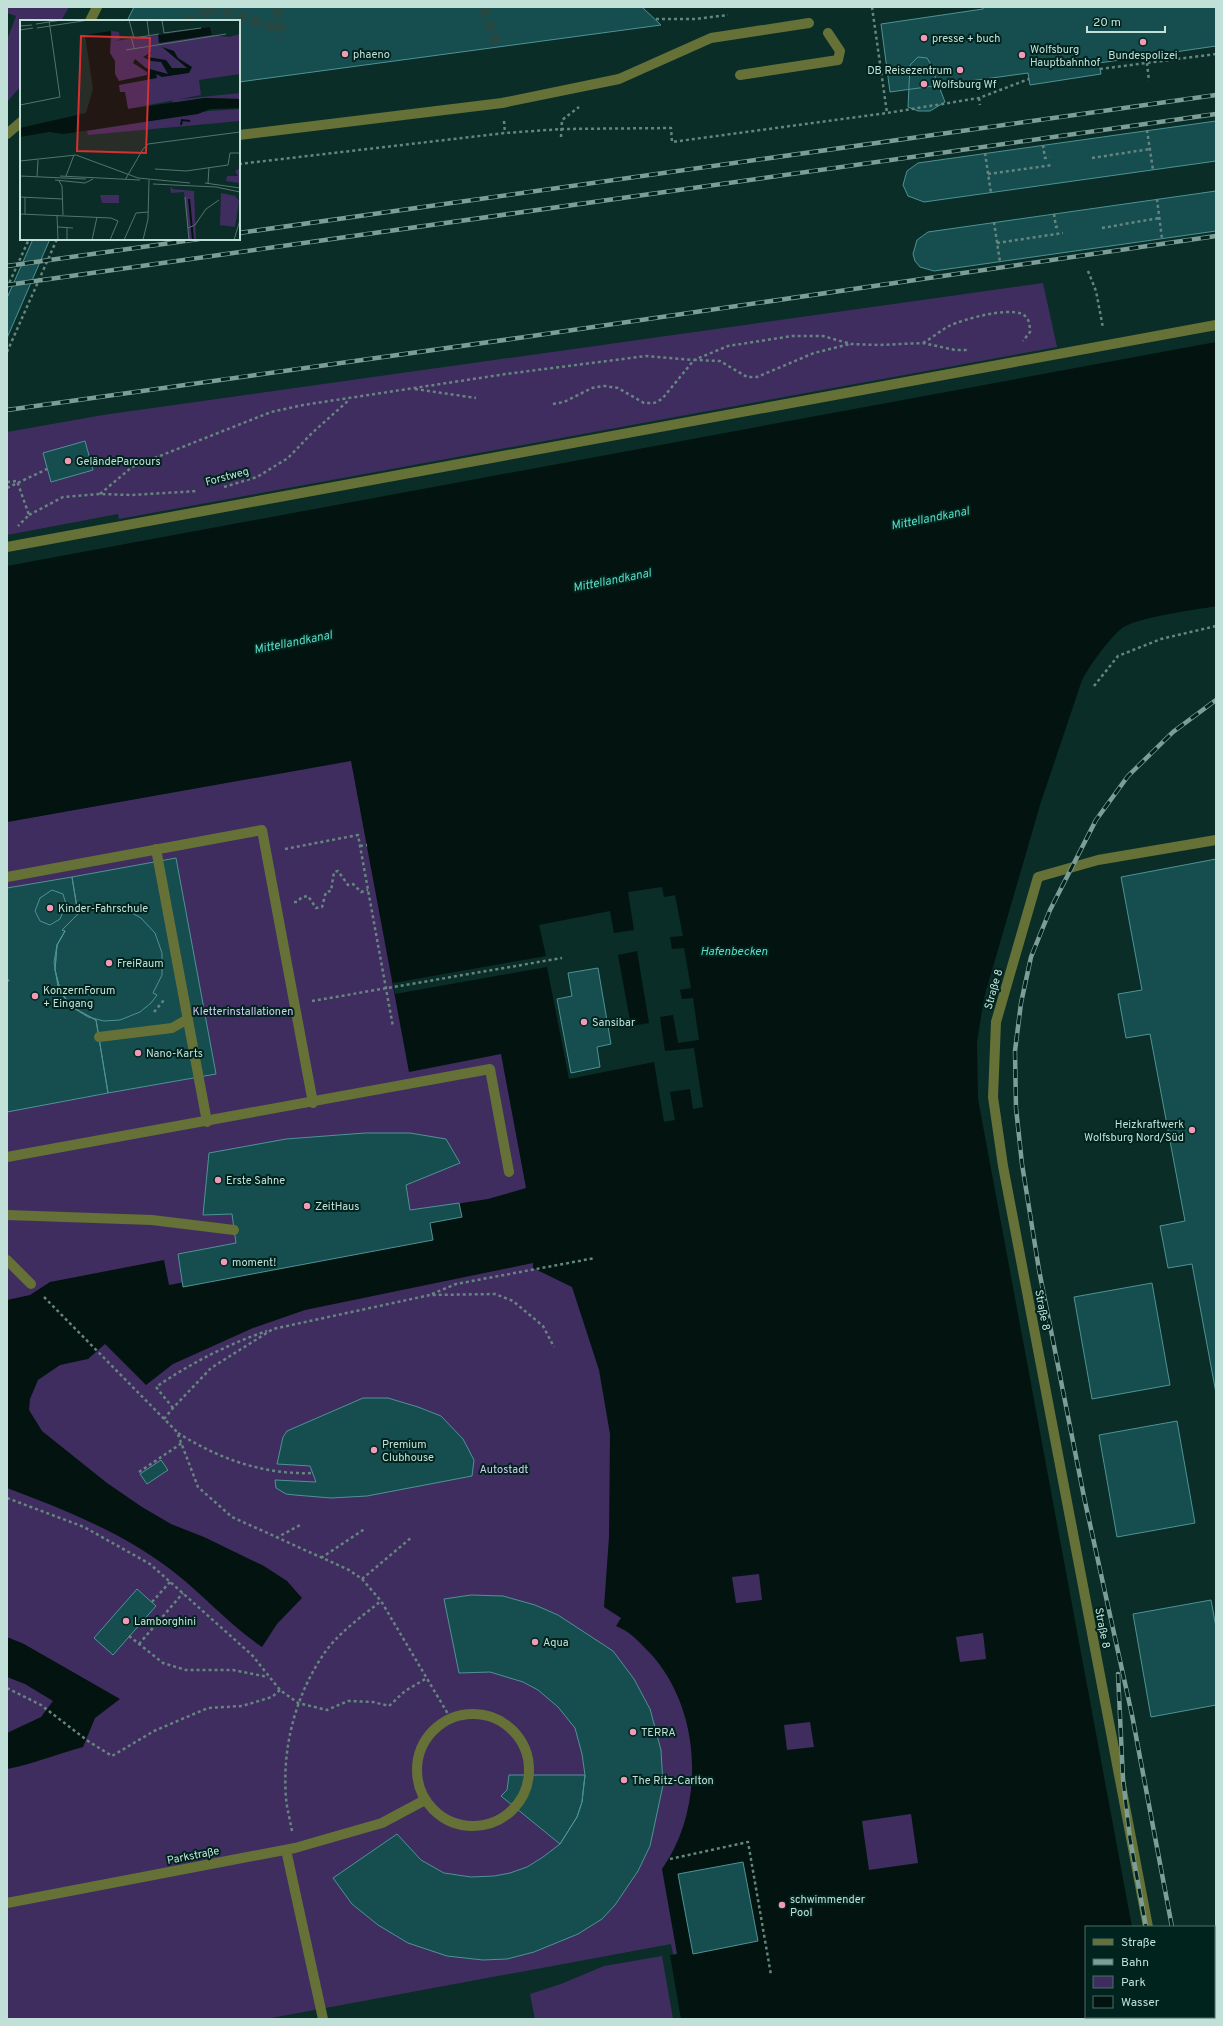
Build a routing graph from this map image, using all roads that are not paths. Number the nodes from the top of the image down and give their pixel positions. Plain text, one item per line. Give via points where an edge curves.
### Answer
1 (97, 7) edge
2 (90, 20) edge
3 (809, 23) dead end
4 (828, 33) dead end
5 (740, 75) dead end
6 (20, 123) edge
7 (7, 134) edge
8 (240, 136) edge
9 (1216, 325) edge
10 (7, 548) edge
11 (1216, 840) edge
12 (156, 849) junction
13 (7, 877) edge
14 (188, 1018) junction
15 (99, 1037) dead end
16 (313, 1103) junction
17 (207, 1122) junction
18 (7, 1157) edge
19 (510, 1172) dead end
20 (7, 1215) edge
21 (234, 1230) dead end
22 (7, 1260) edge
23 (30, 1284) road end
24 (425, 1800) junction
25 (291, 1849) junction
26 (7, 1903) edge
27 (1148, 1926) edge
28 (323, 2019) edge

1 - 2 street
3 - 8 street via 711,38 619,79 510,101
4 - 5 street via 840,51 838,60
6 - 7 street
9 - 10 street
11 - 27 street, Straße 8 via 1098,860 1038,877 996,1022 993,1097 1003,1166
12 - 13 street
12 - 14 street
12 - 16 street via 262,830
14 - 15 street via 172,1028
14 - 17 street
16 - 17 street
16 - 19 street via 490,1069
17 - 18 street
20 - 21 street via 152,1220
22 - 23 street
24 - 24 street via 418,1782 417,1763 423,1745 435,1730 451,1718 468,1714 487,1716 503,1723 517,1735 526,1751 530,1769 527,1787 519,1804 506,1816 489,1824 471,1826 453,1823 437,1814
24 - 25 street, Parkstraße via 382,1823
25 - 26 street, Parkstraße
25 - 28 street

